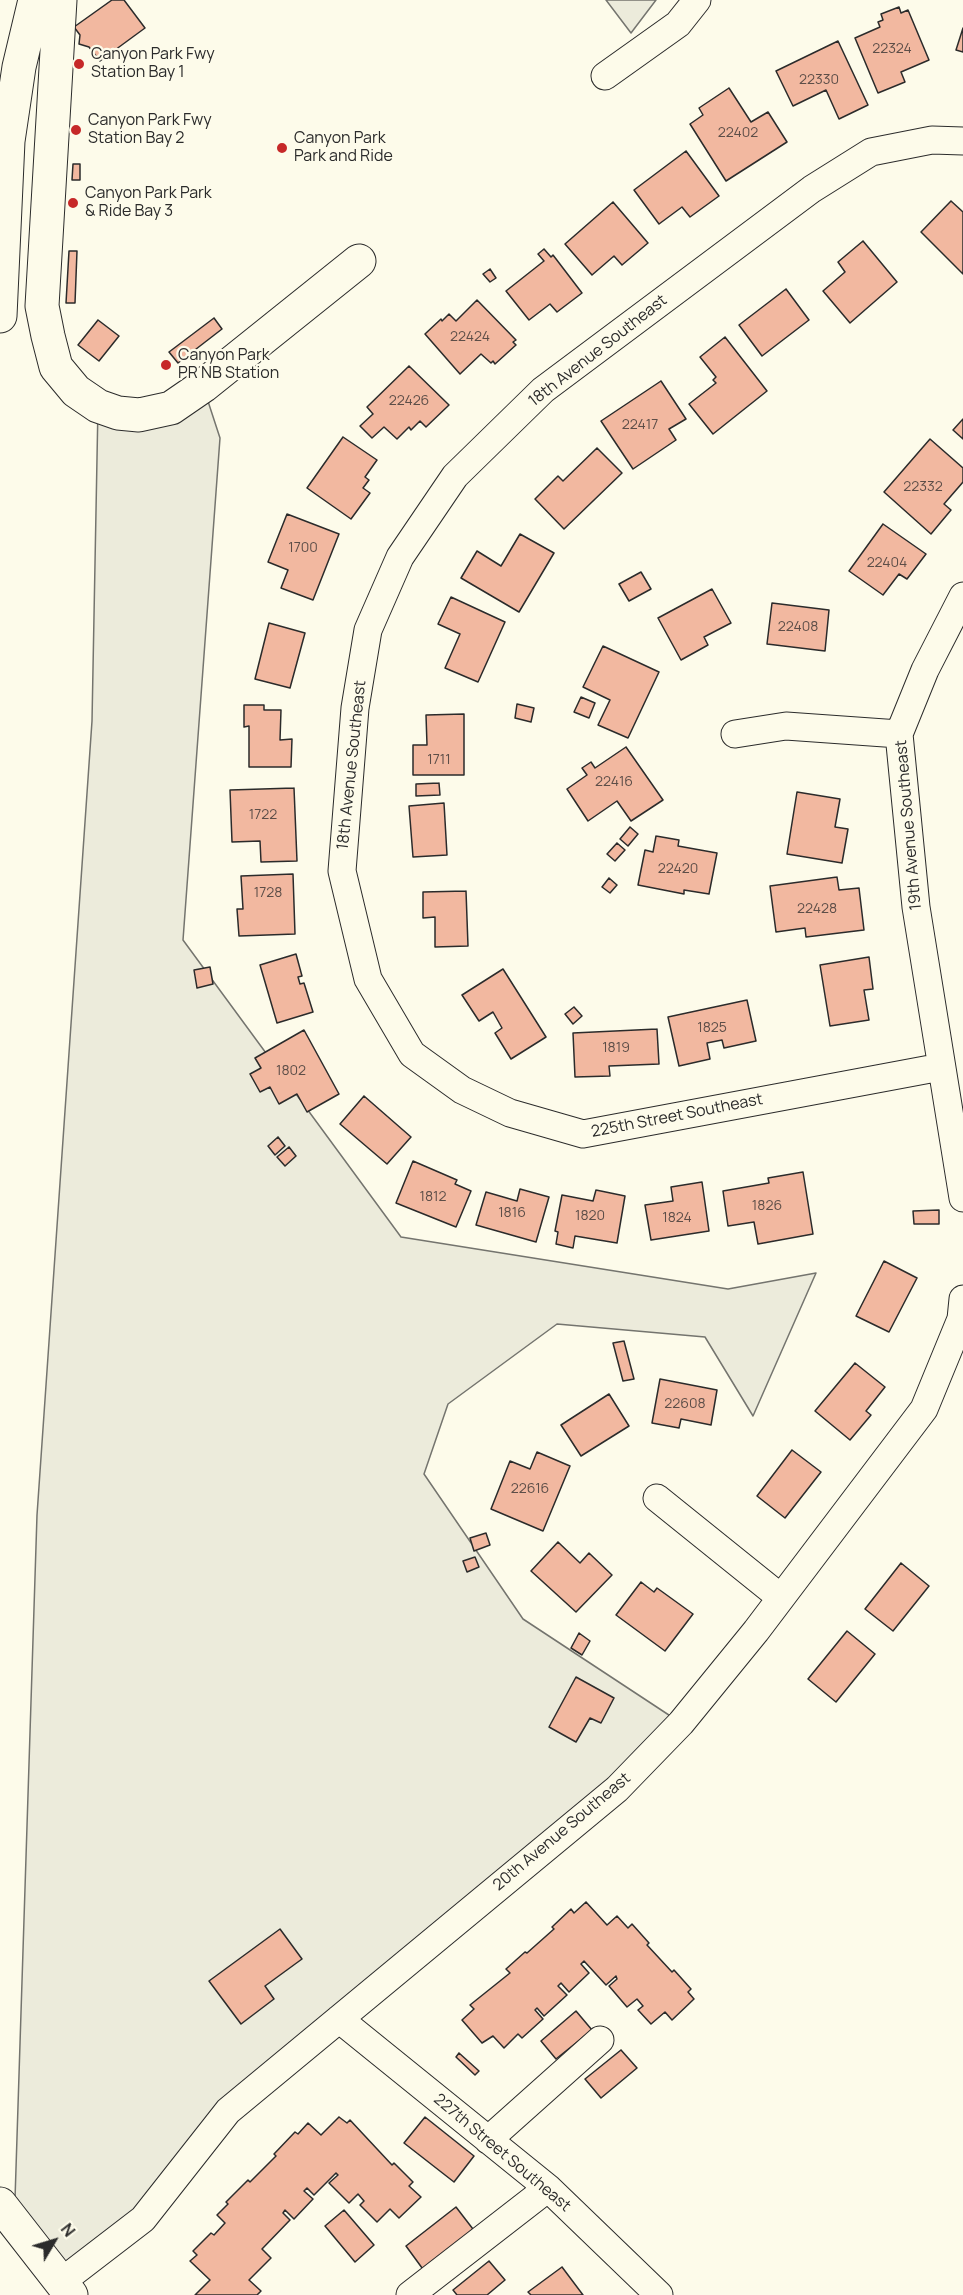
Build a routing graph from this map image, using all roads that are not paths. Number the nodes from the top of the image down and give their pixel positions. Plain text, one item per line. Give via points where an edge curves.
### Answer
1 (35, 0) edge
2 (60, 0) edge
3 (696, 0) edge
4 (605, 76) dead end
5 (963, 141) edge
6 (359, 261) dead end
7 (0, 316) edge
8 (963, 596) edge
9 (735, 734) dead end
10 (899, 734) junction
11 (342, 871) joint
12 (940, 1067) junction
13 (963, 1198) edge
14 (963, 1299) edge
15 (657, 1498) dead end
16 (780, 1598) junction
17 (339, 2019) junction
18 (600, 2040) dead end
19 (488, 2140) junction
20 (548, 2188) junction
21 (0, 2204) edge
22 (66, 2288) edge
23 (410, 2295) edge
24 (659, 2295) edge

1 - 7 main road via 19,67 8,141
2 - 6 main road via 42,306 57,367 76,391 98,406 118,413 139,415 171,408
3 - 4 street via 678,24
5 - 11 street, 18th Avenue Southeast via 932,140 871,152 812,189 543,390 455,476 400,557 368,630 355,708
8 - 10 street, 19th Avenue Southeast via 925,670
9 - 10 street via 786,726
10 - 12 street, 19th Avenue Southeast via 916,907
11 - 12 street, 225th Street Southeast via 368,979 412,1054 462,1090 510,1113 583,1134
12 - 13 street
14 - 16 street, 20th Avenue Southeast via 961,1320 924,1409
15 - 16 street
16 - 17 street, 20th Avenue Southeast via 681,1723 617,1789
17 - 19 street, 227th Street Southeast
17 - 22 street, 20th Avenue Southeast via 228,2111 143,2219
18 - 19 street
19 - 20 street, 227th Street Southeast
20 - 23 street
20 - 24 street, 227th Street Southeast
21 - 22 main road

